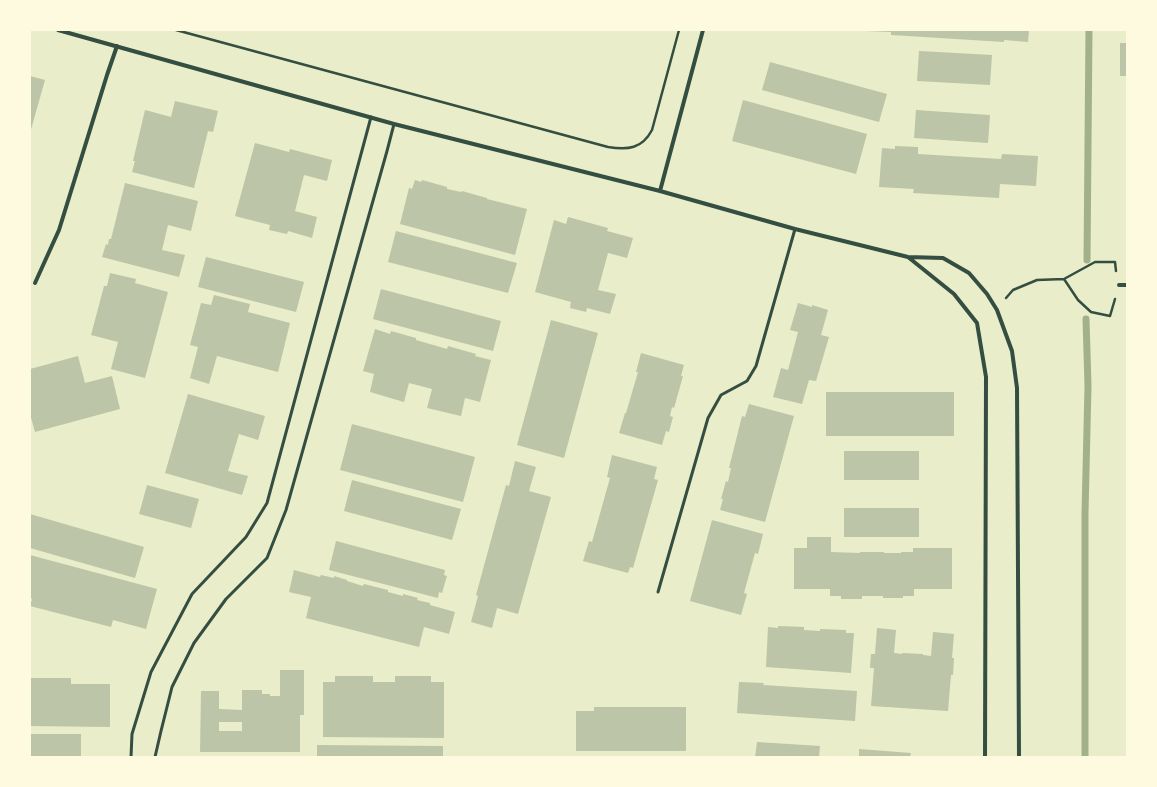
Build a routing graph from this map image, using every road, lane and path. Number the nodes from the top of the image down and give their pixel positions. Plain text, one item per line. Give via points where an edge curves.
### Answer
1 (58, 30) edge
2 (176, 30) edge
3 (679, 30) edge
4 (703, 30) edge
5 (117, 46) junction
6 (371, 117) junction
7 (394, 124) junction
8 (660, 191) junction
9 (795, 229) junction
10 (908, 257) junction
11 (1064, 279) junction
12 (35, 284) dead end
13 (1120, 285) junction
14 (1127, 285) edge
15 (997, 310) junction
16 (658, 592) dead end
17 (131, 757) edge
18 (155, 757) edge
19 (985, 757) edge
20 (1019, 757) edge

1 - 5 street
2 - 3 path via 622,149 640,144 652,130
4 - 8 street
5 - 6 street
5 - 12 street via 59,230
6 - 7 street
6 - 17 lane via 267,503 246,537 192,594 151,672 132,734
7 - 8 street
7 - 18 lane via 286,510 267,558 226,599 194,643 172,687
8 - 9 street
9 - 10 street
9 - 16 lane via 756,366 747,381 721,395 708,418
10 - 15 street via 943,258 969,273
10 - 19 street via 954,294 977,323 986,377
11 - 13 path via 1095,262 1114,262
11 - 13 path via 1078,300 1091,312 1110,316
11 - 15 path via 1037,280 1013,290
13 - 14 street
15 - 20 street via 1012,351 1017,388

